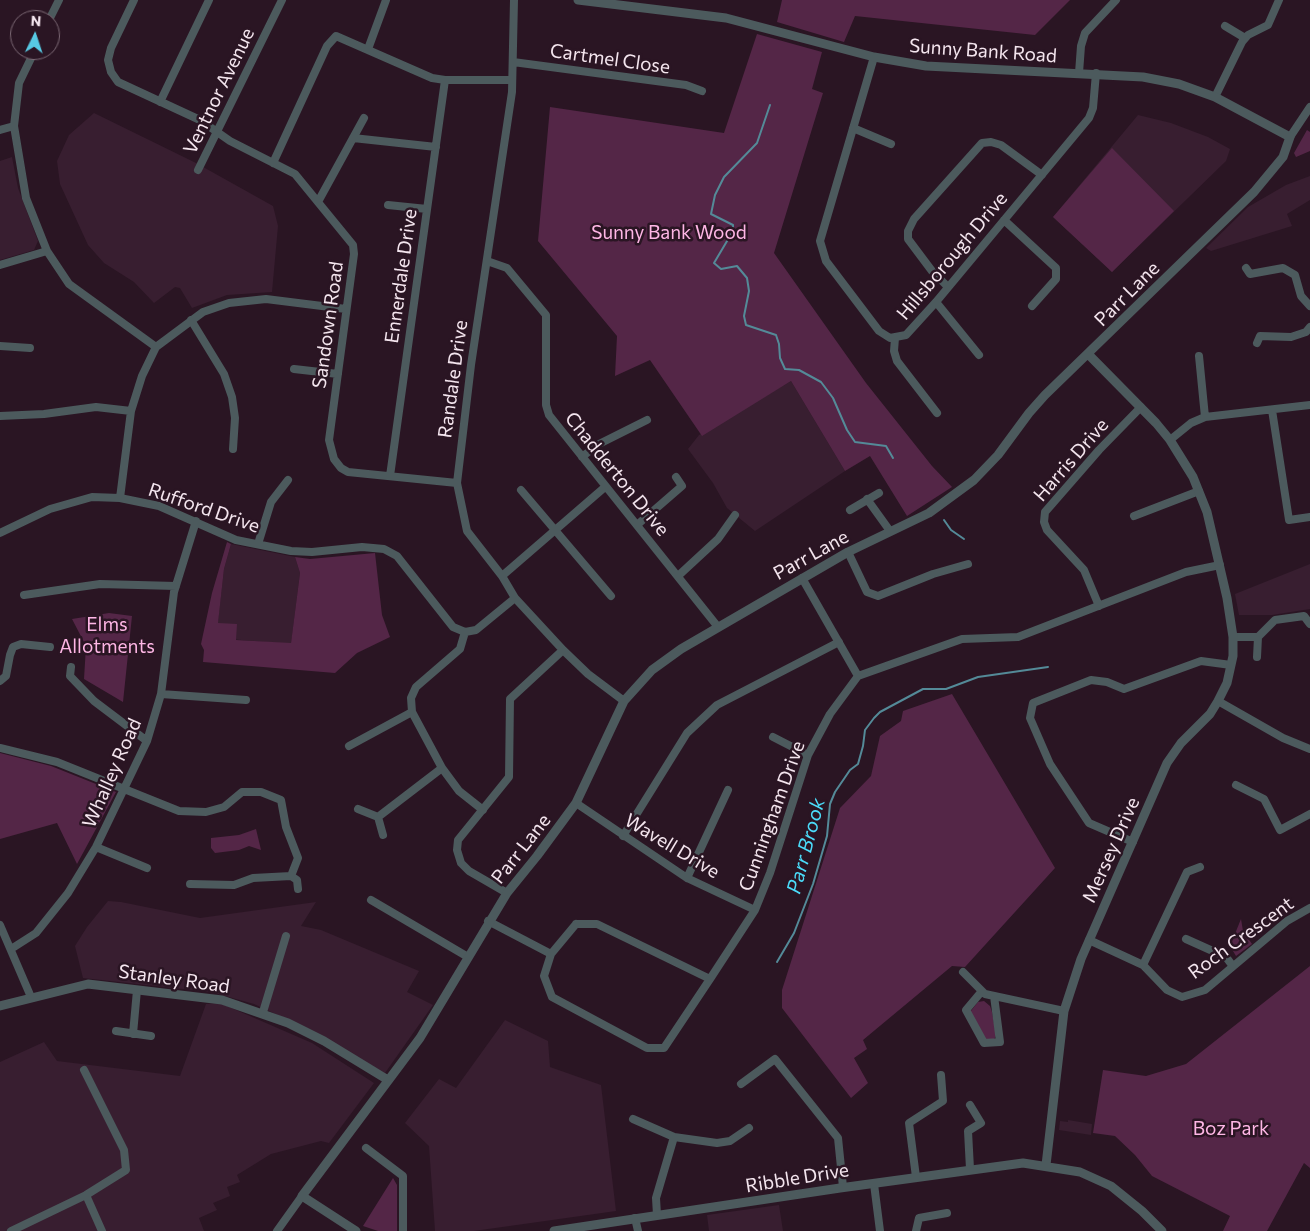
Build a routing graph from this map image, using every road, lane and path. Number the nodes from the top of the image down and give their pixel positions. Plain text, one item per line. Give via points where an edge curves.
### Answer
1 (134, 0) edge
2 (209, 0) edge
3 (282, 0) edge
4 (386, 0) edge
5 (514, 0) edge
6 (578, 0) edge
7 (1116, 0) edge
8 (1280, 0) edge
9 (644, 3) edge
10 (1224, 26) dead end
11 (1245, 38) junction
12 (368, 49) junction
13 (874, 57) junction
14 (30, 60) edge
15 (513, 62) junction
16 (1080, 73) junction
17 (1096, 73) junction
18 (445, 80) junction
19 (512, 80) junction
20 (702, 91) dead end
21 (1215, 97) junction
22 (160, 102) junction
23 (1310, 107) edge
24 (364, 118) dead end
25 (14, 126) junction
26 (853, 128) junction
27 (0, 130) edge
28 (218, 132) junction
29 (1290, 137) junction
30 (353, 138) junction
31 (891, 144) dead end
32 (436, 147) junction
33 (273, 162) junction
34 (198, 170) dead end
35 (1042, 175) junction
36 (319, 200) junction
37 (388, 205) dead end
38 (427, 209) junction
39 (1004, 220) junction
40 (47, 251) junction
41 (487, 261) junction
42 (0, 265) edge
43 (1246, 268) dead end
44 (947, 286) junction
45 (936, 302) junction
46 (1032, 306) dead end
47 (1310, 306) edge
48 (346, 309) junction
49 (191, 320) junction
50 (1310, 327) edge
51 (895, 338) junction
52 (1257, 343) dead end
53 (0, 346) edge
54 (156, 347) junction
55 (30, 348) dead end
56 (979, 355) dead end
57 (1089, 355) junction
58 (1197, 361) dead end
59 (294, 369) dead end
60 (338, 374) junction
61 (1310, 405) edge
62 (1141, 407) junction
63 (1272, 410) junction
64 (131, 411) junction
65 (937, 413) dead end
66 (0, 416) edge
67 (1205, 417) junction
68 (647, 420) dead end
69 (1170, 440) junction
70 (233, 449) dead end
71 (582, 457) junction
72 (390, 476) junction
73 (676, 477) dead end
74 (288, 480) dead end
75 (457, 483) junction
76 (605, 487) junction
77 (521, 490) dead end
78 (1199, 491) junction
79 (879, 492) dead end
80 (120, 498) junction
81 (867, 499) junction
82 (850, 510) dead end
83 (735, 514) dead end
84 (1134, 516) dead end
85 (1310, 517) edge
86 (196, 521) junction
87 (637, 525) junction
88 (555, 530) junction
89 (890, 531) junction
90 (0, 532) edge
91 (258, 544) junction
92 (848, 552) junction
93 (968, 564) dead end
94 (1220, 566) junction
95 (502, 576) junction
96 (678, 576) junction
97 (802, 578) junction
98 (176, 586) junction
99 (24, 595) dead end
100 (611, 596) dead end
101 (515, 598) junction
102 (1099, 606) junction
103 (1310, 624) edge
104 (718, 627) junction
105 (465, 632) junction
106 (1233, 637) junction
107 (1258, 637) junction
108 (839, 642) junction
109 (50, 647) dead end
110 (562, 650) junction
111 (1257, 657) dead end
112 (1232, 665) junction
113 (71, 667) dead end
114 (858, 676) junction
115 (0, 681) edge
116 (161, 694) junction
117 (246, 700) dead end
118 (624, 701) junction
119 (1218, 701) junction
120 (412, 712) junction
121 (773, 738) dead end
122 (147, 741) junction
123 (349, 746) dead end
124 (0, 748) edge
125 (1310, 749) edge
126 (808, 755) junction
127 (442, 768) junction
128 (1236, 785) dead end
129 (124, 789) junction
130 (728, 790) dead end
131 (576, 803) junction
132 (358, 809) dead end
133 (483, 810) junction
134 (1310, 814) edge
135 (378, 817) junction
136 (383, 835) dead end
137 (623, 836) junction
138 (1134, 842) junction
139 (96, 847) junction
140 (1200, 867) dead end
141 (147, 868) dead end
142 (291, 876) junction
143 (687, 878) junction
144 (190, 884) dead end
145 (298, 889) dead end
146 (507, 893) junction
147 (371, 900) dead end
148 (1310, 908) edge
149 (755, 910) junction
150 (488, 921) junction
151 (0, 925) edge
152 (286, 936) dead end
153 (1186, 939) dead end
154 (1089, 940) junction
155 (11, 949) junction
156 (550, 954) junction
157 (468, 958) junction
158 (1143, 965) junction
159 (1232, 965) junction
160 (963, 972) dead end
161 (710, 980) junction
162 (137, 990) junction
163 (982, 990) junction
164 (994, 996) junction
165 (31, 997) junction
166 (0, 1006) edge
167 (1064, 1011) junction
168 (263, 1012) junction
169 (116, 1031) dead end
170 (133, 1034) junction
171 (151, 1036) dead end
172 (84, 1070) dead end
173 (941, 1075) dead end
174 (388, 1080) junction
175 (741, 1084) dead end
176 (970, 1105) dead end
177 (633, 1119) dead end
178 (749, 1128) dead end
179 (674, 1137) junction
180 (366, 1148) dead end
181 (1046, 1165) junction
182 (970, 1169) junction
183 (916, 1177) junction
184 (874, 1184) junction
185 (843, 1187) junction
186 (86, 1195) junction
187 (302, 1196) junction
188 (947, 1213) dead end
189 (657, 1215) junction
190 (634, 1218) junction
191 (11, 1231) edge
192 (102, 1231) edge
193 (277, 1231) edge
194 (356, 1231) edge
195 (403, 1231) edge
196 (554, 1231) edge
197 (638, 1231) edge
198 (880, 1231) edge
199 (916, 1231) edge
200 (1162, 1231) edge

1 - 22 street, Sandown Road via 111,48 108,60 111,72 118,82
2 - 22 street
3 - 28 street, Ventnor Avenue
4 - 12 street
5 - 15 street, Randale Drive
6 - 9 street, Sunny Bank Road
7 - 16 street via 1084,33
8 - 11 street via 1268,25
9 - 13 street, Sunny Bank Road via 743,22
10 - 11 street
11 - 21 street
12 - 18 street via 432,78
12 - 33 street via 339,36 330,40
13 - 16 street, Sunny Bank Road via 951,69
13 - 26 street, Hillsborough Drive
14 - 25 street via 19,83
15 - 19 street, Randale Drive
15 - 20 street, Cartmel Close via 686,85
16 - 17 street, Sunny Bank Road
17 - 21 street, Sunny Bank Road via 1179,84
17 - 35 street, Hillsborough Drive via 1089,118
18 - 19 street
18 - 32 street, Ennerdale Drive
19 - 41 street, Randale Drive
21 - 29 street, Sunny Bank Road
22 - 28 street, Sandown Road
23 - 29 street, Parr Lane
24 - 30 street
25 - 27 street
25 - 40 street via 26,198
26 - 31 street
26 - 51 street, Hillsborough Drive via 820,236 820,247 826,262 879,331
28 - 33 street, Sandown Road
28 - 34 street, Ventnor Avenue
29 - 57 street, Parr Lane via 1283,157 1254,192
30 - 32 street
30 - 36 street
32 - 38 street, Ennerdale Drive
33 - 36 street, Sandown Road via 295,174
35 - 39 street, Hillsborough Drive
35 - 44 street via 1001,145 982,143 914,220 908,239
36 - 48 street, Sandown Road via 354,250
37 - 38 street
38 - 72 street, Ennerdale Drive
39 - 44 street, Hillsborough Drive
39 - 46 street via 1056,268 1056,279
40 - 42 street
40 - 54 street via 69,284
41 - 71 street, Chadderton Drive via 507,268 546,315 546,408
41 - 75 street, Randale Drive
43 - 47 street via 1250,274 1283,268 1295,275 1301,296
44 - 45 street, Hillsborough Drive
45 - 51 street, Hillsborough Drive via 906,335
45 - 56 street
48 - 49 street via 266,299 229,303
48 - 60 street, Sandown Road
49 - 54 street
49 - 70 street via 224,374 232,397 235,418
50 - 52 street via 1306,332 1291,337 1260,336
51 - 65 street via 897,361
53 - 55 street
54 - 64 street
57 - 62 street, Mersey Drive
57 - 89 street, Parr Lane via 1029,413 998,455 974,480 943,504
58 - 67 street
59 - 60 street
60 - 72 street, Sandown Road via 328,440 334,460 348,472
61 - 63 street
62 - 69 street, Mersey Drive
62 - 102 street, Harris Drive via 1047,508 1044,517 1047,530 1084,570
63 - 67 street
63 - 85 street via 1290,520
64 - 66 street via 96,407
64 - 80 street
67 - 69 street via 1191,423
68 - 71 street via 597,445
69 - 78 street, Mersey Drive
71 - 76 street, Chadderton Drive
72 - 75 street, Sandown Road
73 - 87 street via 682,486
74 - 91 street via 271,502
75 - 95 street, Randale Drive via 466,531
76 - 87 street, Chadderton Drive
76 - 88 street
77 - 88 street
78 - 84 street
78 - 94 street, Mersey Drive
79 - 81 street
80 - 86 street, Rufford Drive via 159,506
80 - 90 street, Rufford Drive via 84,499 50,509
81 - 82 street
81 - 89 street
83 - 96 street via 718,539
86 - 91 street, Rufford Drive via 236,540
86 - 98 street, Whalley Road
87 - 96 street, Chadderton Drive
88 - 95 street
88 - 100 street
89 - 92 street, Parr Lane
91 - 105 street, Rufford Drive via 312,552 362,547 384,550 397,556 453,627
92 - 93 street via 868,592 878,596
92 - 97 street, Parr Lane
94 - 102 street via 1186,572
94 - 106 street, Mersey Drive
95 - 101 street, Randale Drive
96 - 104 street, Chadderton Drive
97 - 104 street, Parr Lane
97 - 108 street
98 - 99 street via 100,584
98 - 116 street, Whalley Road
101 - 105 street via 476,630
101 - 110 street, Randale Drive
102 - 114 street via 1018,638 962,639
103 - 107 street via 1304,616 1274,620
104 - 118 street, Parr Lane via 652,670
105 - 120 street via 460,649 416,687 411,698
106 - 107 street
106 - 112 street, Mersey Drive
107 - 111 street
108 - 114 street
108 - 137 street via 717,705 687,733
109 - 115 street via 21,644 13,647 6,676
110 - 118 street, Randale Drive
110 - 133 street via 510,699 509,777
112 - 119 street, Mersey Drive
112 - 138 street via 1201,661 1124,689 1091,680 1033,703 1030,718 1050,764 1089,823
113 - 122 street via 70,676 94,701
114 - 126 street, Cunningham Drive via 830,714
116 - 117 street
116 - 122 street, Whalley Road
118 - 131 street, Parr Lane
119 - 125 street via 1283,738
119 - 138 street, Mersey Drive via 1210,714 1181,742 1167,763
120 - 123 street
120 - 127 street
121 - 126 street
122 - 129 street, Whalley Road
124 - 129 street via 57,762
126 - 149 street, Cunningham Drive
127 - 133 street via 459,791
127 - 135 street
128 - 134 street via 1264,799 1280,830
129 - 139 street, Whalley Road
129 - 142 street via 179,811 206,812 224,807 242,792 261,792 281,800 286,827 298,858
130 - 143 street
131 - 137 street, Wavell Drive
131 - 146 street, Parr Lane
132 - 135 street
133 - 146 street via 458,840 457,850 461,863 469,871
135 - 136 street
137 - 143 street, Wavell Drive
138 - 154 street, Mersey Drive
139 - 141 street
139 - 155 street, Whalley Road via 68,893 36,933
140 - 158 street via 1187,872
142 - 144 street via 253,878 234,885
142 - 145 street via 297,880
143 - 149 street, Wavell Drive
146 - 150 street, Parr Lane
147 - 157 street
148 - 159 street, Roch Crescent via 1287,921
149 - 161 street, Cunningham Drive
150 - 156 street
150 - 157 street, Parr Lane
151 - 155 street
152 - 168 street
153 - 159 street via 1226,957
154 - 158 street, Roch Crescent
154 - 167 street, Mersey Drive
155 - 165 street
156 - 161 street via 576,924 597,924
156 - 161 street, Cunningham Drive via 544,976 552,998 647,1048 664,1048
157 - 174 street, Parr Lane via 420,1038
158 - 159 street, Roch Crescent via 1166,990 1182,997 1204,990
160 - 163 street
162 - 165 street, Stanley Road via 88,984
162 - 168 street, Stanley Road via 213,998
162 - 170 street
163 - 164 street
163 - 164 street via 966,1010 984,1043 1000,1042
164 - 167 street
165 - 166 street, Stanley Road
167 - 181 street, Mersey Drive
168 - 174 street, Stanley Road via 318,1038
169 - 170 street
170 - 171 street
172 - 186 street via 124,1150 126,1170
173 - 183 street via 943,1101 909,1123
174 - 187 street, Parr Lane
175 - 185 street via 775,1059 838,1138
176 - 182 street via 981,1123 968,1131
177 - 179 street
178 - 179 street via 730,1141 717,1143
179 - 189 street via 656,1198
180 - 195 street via 403,1176
181 - 182 street, Ribble Drive via 1023,1163
181 - 200 street, Ribble Drive via 1080,1172 1111,1186
182 - 183 street, Ribble Drive
183 - 184 street, Ribble Drive
184 - 185 street, Ribble Drive
184 - 198 street
185 - 189 street, Ribble Drive
186 - 191 street
186 - 192 street
187 - 193 street
187 - 194 street
188 - 199 street via 919,1218
189 - 190 street, Ribble Drive
190 - 196 street, Ribble Drive
190 - 197 street

